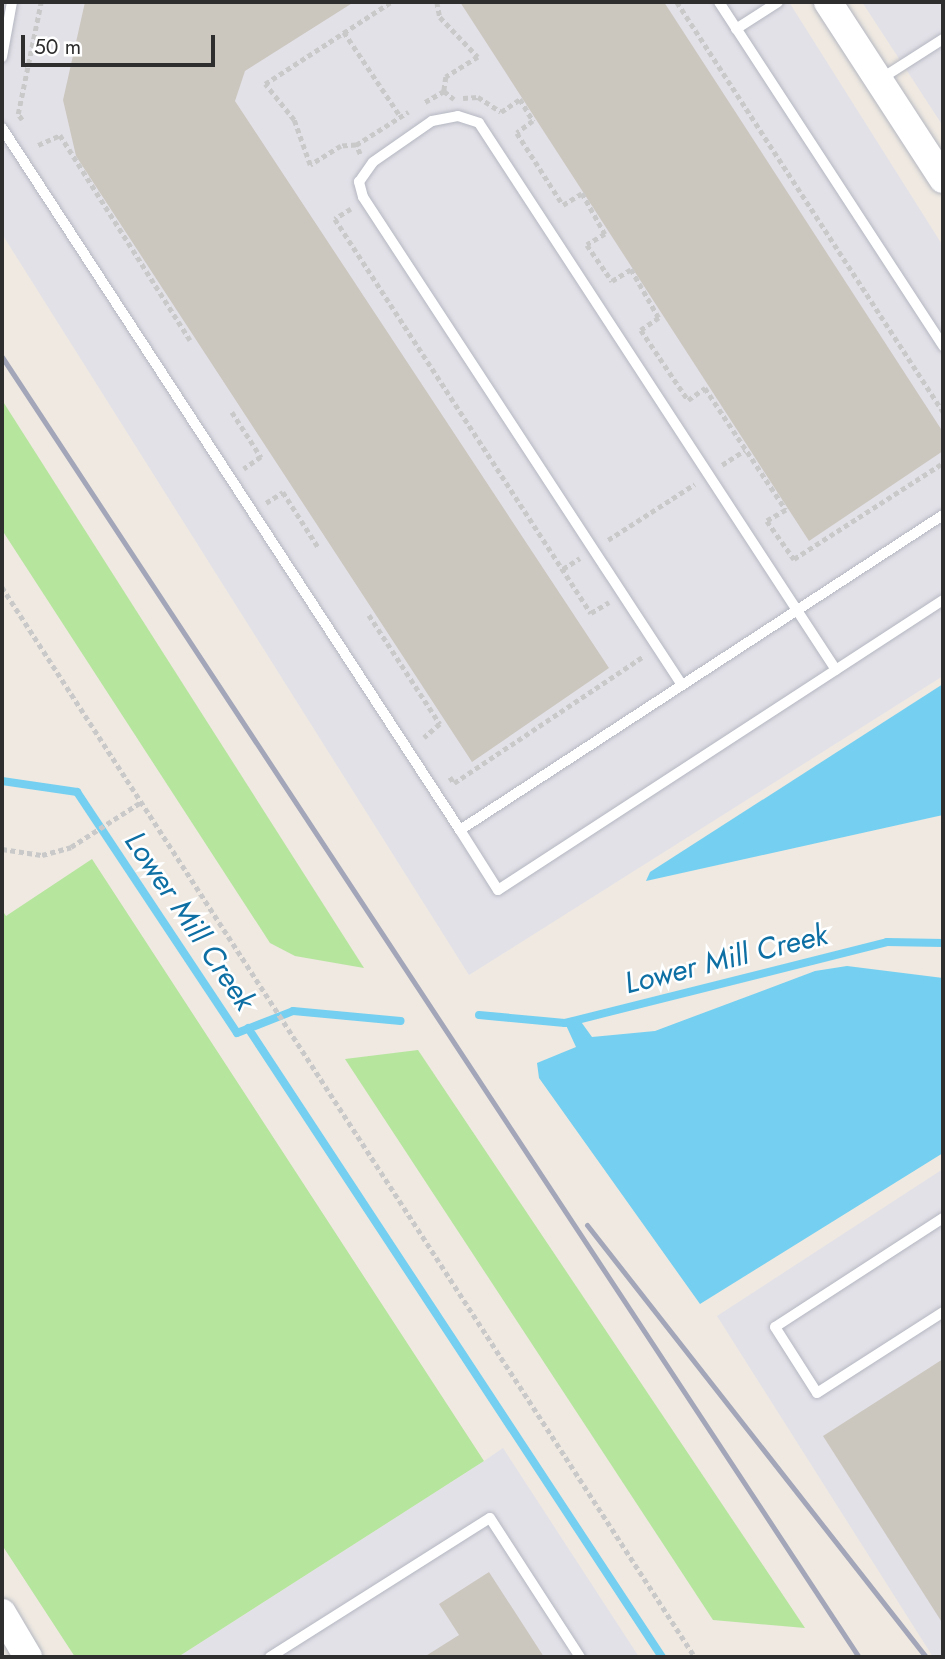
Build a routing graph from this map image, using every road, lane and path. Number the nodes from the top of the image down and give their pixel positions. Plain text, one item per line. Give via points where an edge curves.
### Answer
1 (12, 2) edge
2 (41, 2) edge
3 (391, 2) edge
4 (437, 2) edge
5 (677, 2) edge
6 (719, 2) edge
7 (778, 2) edge
8 (828, 2) edge
9 (736, 29) junction
10 (344, 32) junction
11 (943, 39) edge
12 (2, 57) edge
13 (879, 80) junction
14 (444, 90) junction
15 (422, 104) dead end
16 (411, 110) dead end
17 (401, 117) junction
18 (25, 125) dead end
19 (2, 128) edge
20 (32, 136) dead end
21 (356, 145) junction
22 (357, 161) dead end
23 (943, 179) edge
24 (351, 196) dead end
25 (190, 340) dead end
26 (943, 346) edge
27 (232, 412) dead end
28 (943, 412) edge
29 (746, 450) junction
30 (943, 463) edge
31 (708, 475) junction
32 (251, 480) dead end
33 (258, 492) dead end
34 (943, 515) edge
35 (318, 547) dead end
36 (593, 550) junction
37 (564, 569) junction
38 (2, 587) edge
39 (943, 600) edge
40 (797, 610) junction
41 (617, 613) dead end
42 (369, 615) dead end
43 (637, 646) dead end
44 (836, 670) junction
45 (682, 685) junction
46 (430, 748) dead end
47 (446, 771) dead end
48 (141, 802) junction
49 (460, 830) junction
50 (2, 849) edge
51 (943, 1218) edge
52 (943, 1312) edge
53 (2, 1613) edge
54 (28, 1657) edge
55 (270, 1657) edge
56 (580, 1657) edge
57 (695, 1657) edge

1 - 12 lane
2 - 18 path via 18,114
3 - 10 path
4 - 14 path via 440,17 478,57 446,77
5 - 28 path
6 - 9 lane
7 - 9 lane
8 - 13 street
9 - 26 lane
10 - 17 path
10 - 21 path via 264,89 294,120 310,165 341,146
11 - 13 lane
13 - 23 street
14 - 15 path
14 - 29 path via 451,99 478,97 501,112 520,99 533,121 517,133 563,205 582,193 605,234 587,245 612,281 631,269 659,318 641,330 688,400 705,388
16 - 17 path
17 - 21 path
19 - 49 lane
20 - 25 path via 39,148 60,135
21 - 22 path
24 - 37 path via 352,208 335,219
27 - 32 path via 261,457 243,469
29 - 30 path via 786,510 767,521 794,559
29 - 31 path
31 - 36 path
31 - 36 lane via 479,123 458,116 432,121 373,162 359,182 363,197
31 - 40 lane
33 - 35 path via 265,503 283,492
34 - 40 lane
36 - 37 path
36 - 45 lane
37 - 41 path via 591,613 610,602
38 - 48 path
39 - 44 lane
40 - 44 lane
40 - 45 lane
42 - 46 path via 440,724 423,737
43 - 47 path via 644,657 454,783
44 - 49 lane via 498,890
45 - 49 lane
48 - 50 path via 71,847 42,855
48 - 57 path
51 - 52 lane via 775,1327 817,1393
53 - 54 street
55 - 56 lane via 490,1518

